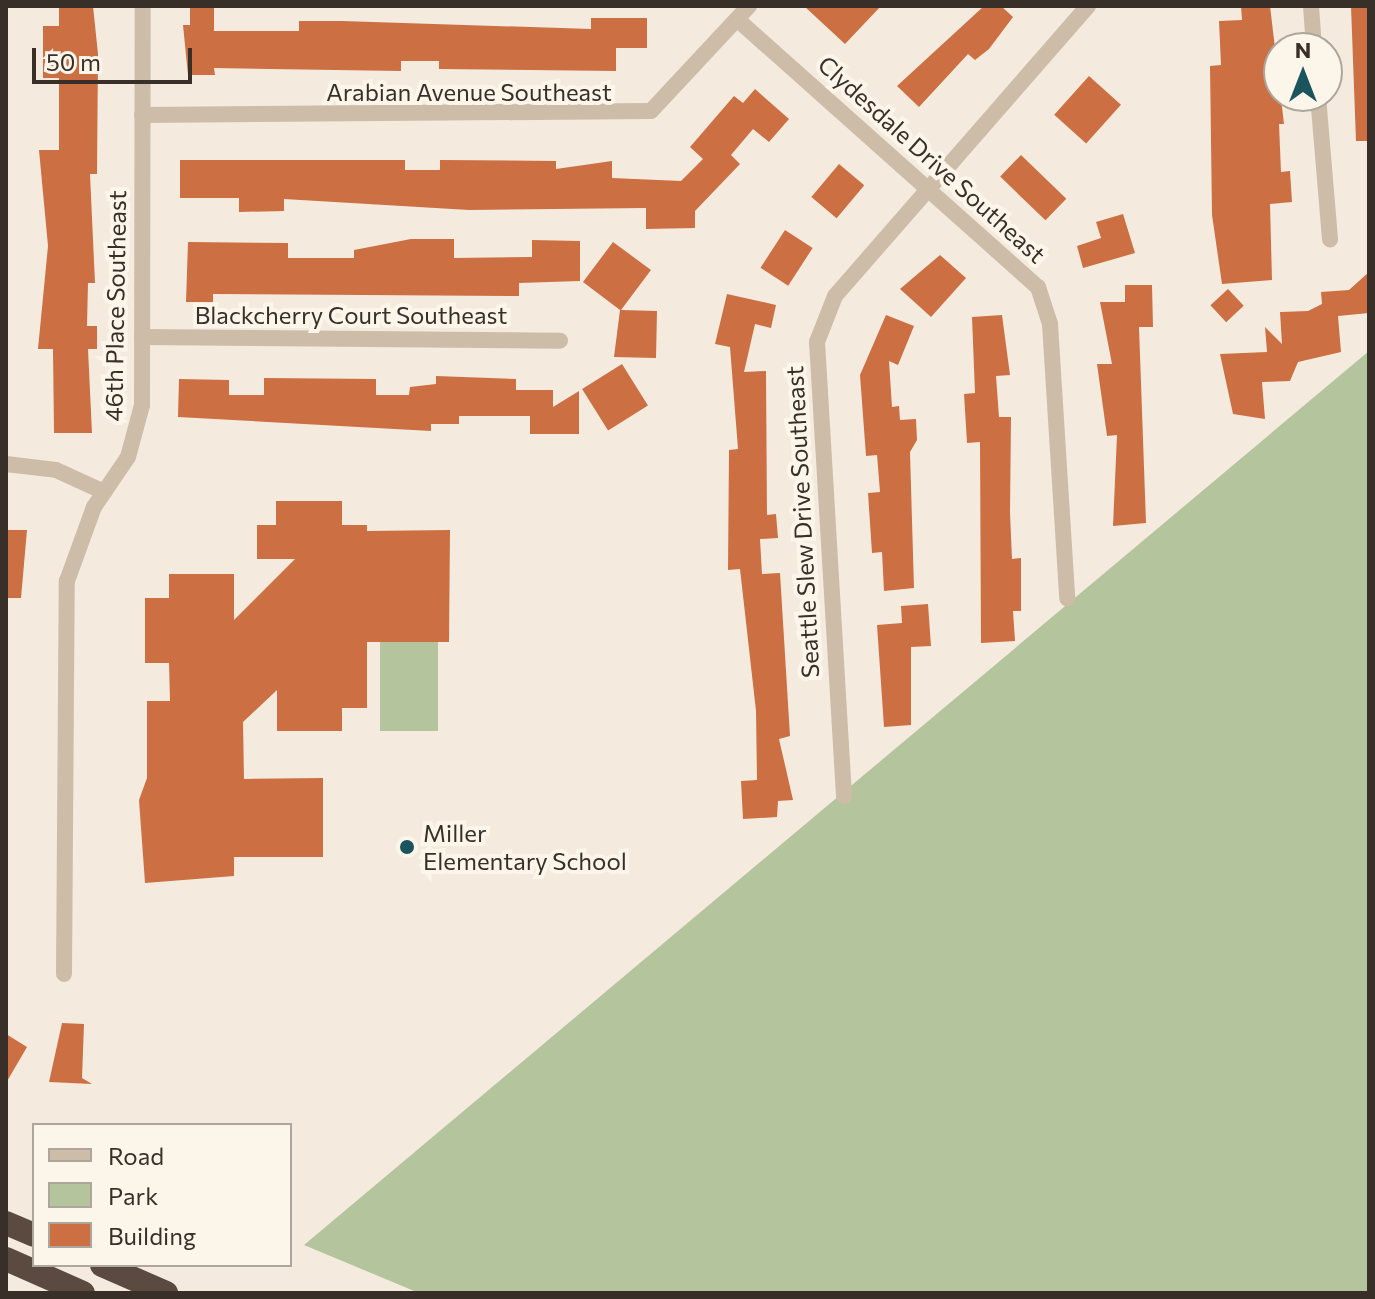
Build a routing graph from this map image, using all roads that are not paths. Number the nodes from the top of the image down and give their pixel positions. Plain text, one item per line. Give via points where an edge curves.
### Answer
1 (143, 6) edge
2 (749, 6) edge
3 (1088, 6) edge
4 (1311, 6) edge
5 (738, 20) junction
6 (1313, 32) edge
7 (1319, 112) edge
8 (142, 115) junction
9 (931, 186) junction
10 (1330, 240) dead end
11 (142, 337) junction
12 (560, 341) dead end
13 (6, 464) edge
14 (104, 492) junction
15 (1067, 598) dead end
16 (844, 796) dead end
17 (64, 974) dead end
18 (6, 1223) edge
19 (32, 1234) edge
20 (6, 1259) edge
21 (107, 1267) edge
22 (83, 1293) edge
23 (166, 1293) edge

1 - 8 street, 46th Place Southeast
2 - 5 street, Arabian Avenue Southeast
3 - 9 street, Seattle Slew Drive Southeast
4 - 6 street
5 - 8 street, Arabian Avenue Southeast via 675,93 651,111 623,116
5 - 9 street, Clydesdale Drive Southeast
7 - 10 street
8 - 11 street, 46th Place Southeast
9 - 15 street, Clydesdale Drive Southeast via 1031,276 1046,307
9 - 16 street, Seattle Slew Drive Southeast via 835,296 817,342 815,390
11 - 12 street, Blackcherry Court Southeast
11 - 14 street, 46th Place Southeast via 139,427
13 - 14 street via 56,470
14 - 17 street, 46th Place Southeast via 67,581
18 - 19 highway
20 - 22 highway
21 - 23 highway

